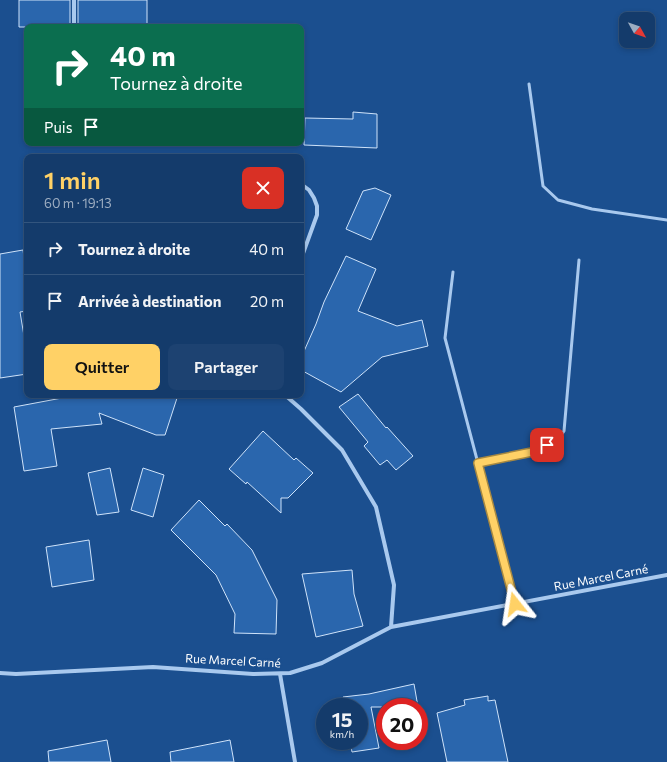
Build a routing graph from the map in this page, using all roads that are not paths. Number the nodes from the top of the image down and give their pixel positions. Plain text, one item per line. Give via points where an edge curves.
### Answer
1 (74, 0) edge
2 (74, 24) edge
3 (530, 84) dead end
4 (304, 186) edge
5 (667, 220) edge
6 (304, 251) edge
7 (579, 260) dead end
8 (453, 272) dead end
9 (288, 398) edge
10 (478, 463) junction
11 (667, 575) edge
12 (515, 604) junction
13 (392, 627) junction
14 (0, 673) edge
15 (280, 674) junction
16 (295, 762) edge

1 - 2 street
3 - 5 lane via 543,186 558,200 592,209
4 - 6 street via 314,198 317,214
7 - 10 lane via 564,431 558,440 537,451
8 - 10 lane via 445,338
9 - 13 street via 342,450 376,507 394,585
10 - 12 lane
11 - 12 street, Rue Marcel Carné
12 - 13 street, Rue Marcel Carné
13 - 15 street, Rue Marcel Carné via 322,663
14 - 15 street, Rue Marcel Carné via 153,667
15 - 16 street

